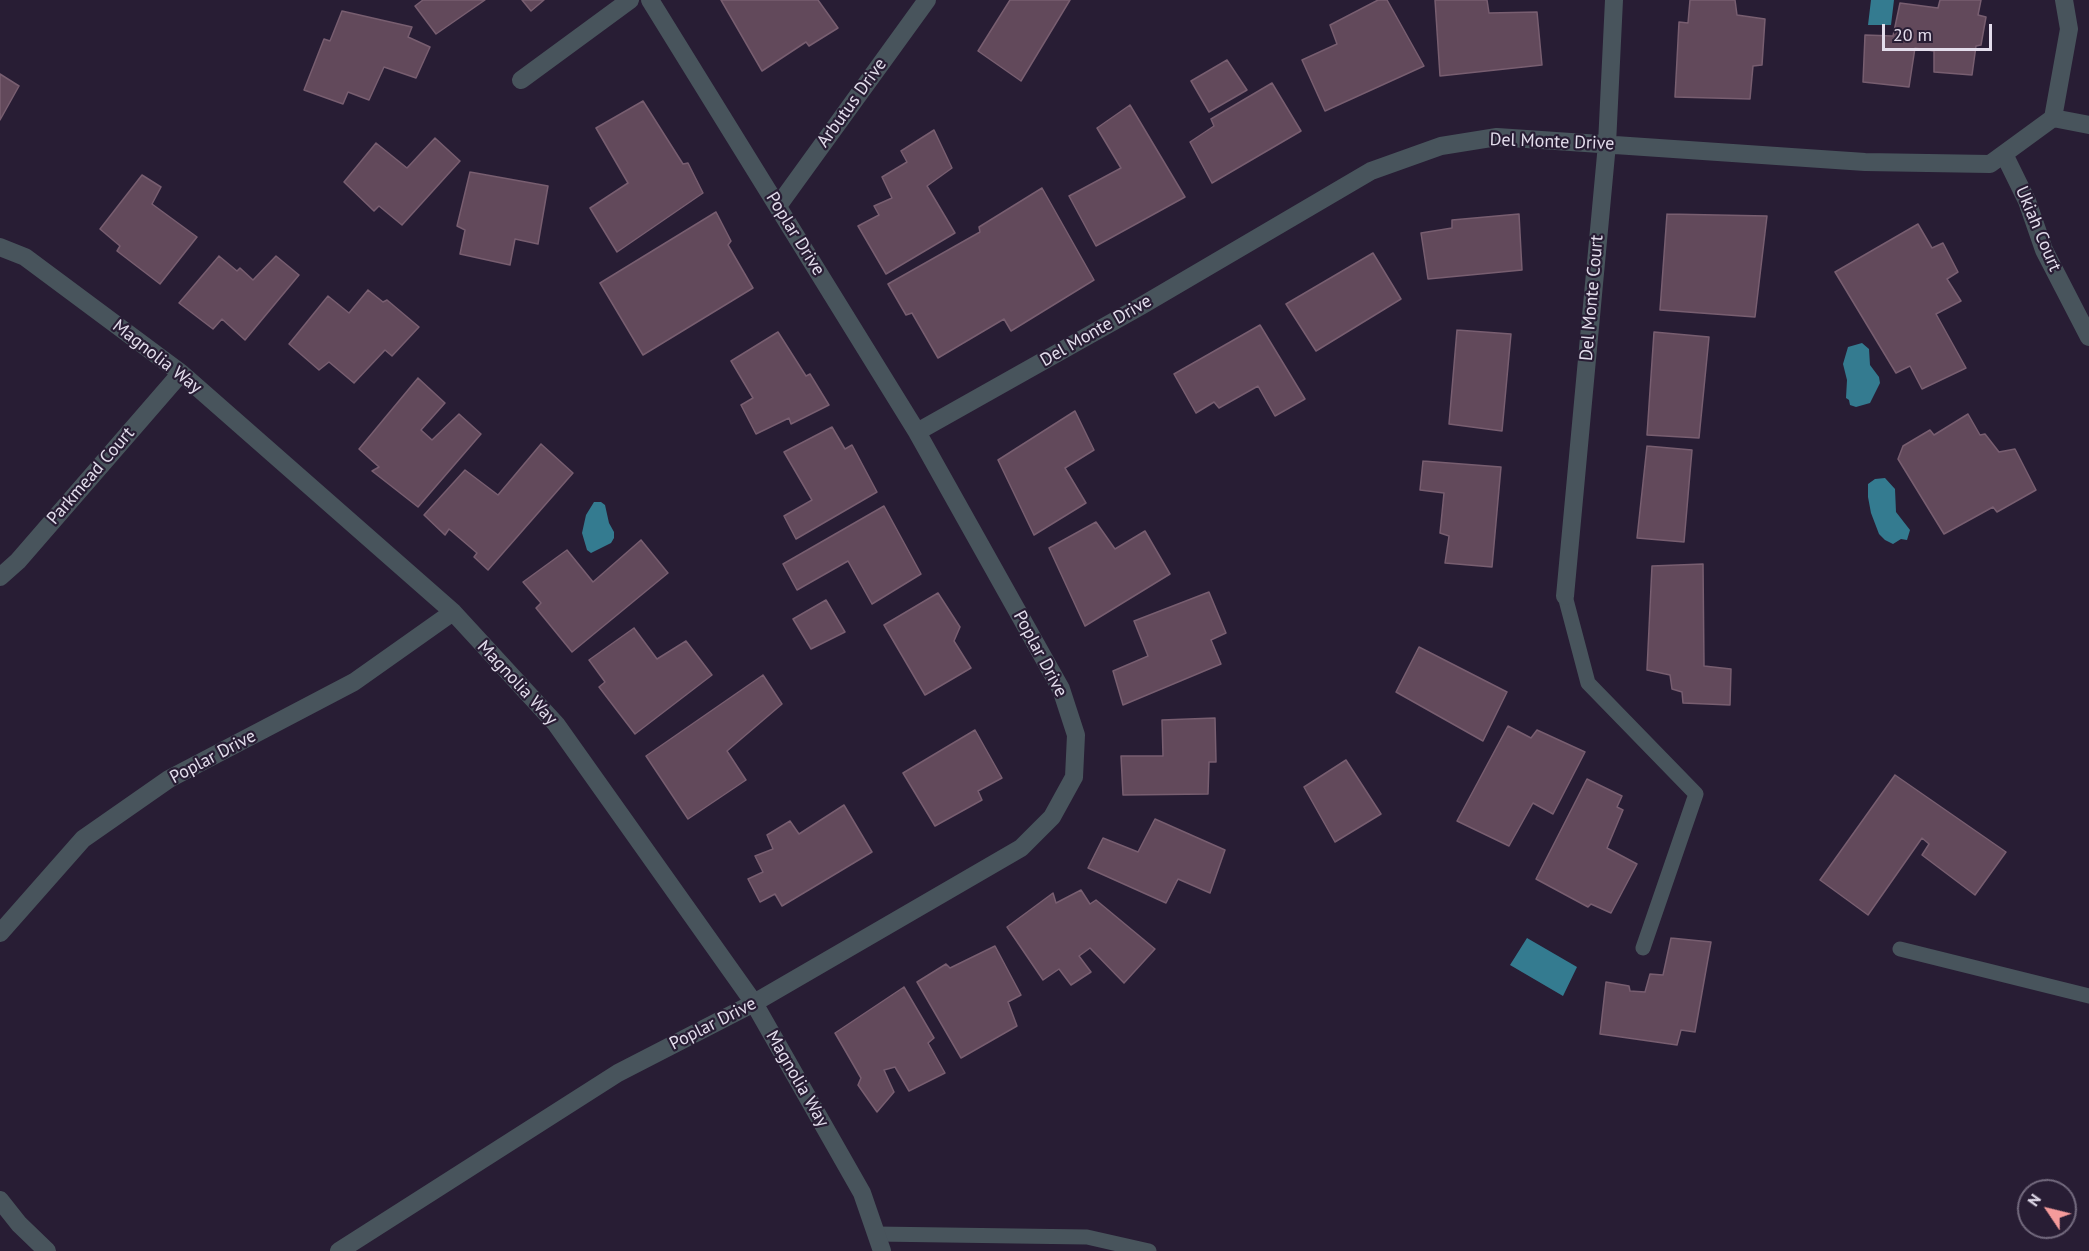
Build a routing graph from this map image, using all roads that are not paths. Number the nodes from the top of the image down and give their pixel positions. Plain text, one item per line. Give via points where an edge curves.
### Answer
1 (630, 0) edge
2 (650, 0) edge
3 (927, 0) edge
4 (1614, 0) edge
5 (2064, 0) edge
6 (521, 80) dead end
7 (2053, 118) junction
8 (2089, 125) edge
9 (1606, 144) junction
10 (2004, 154) junction
11 (778, 206) junction
12 (0, 248) edge
13 (2089, 337) edge
14 (181, 373) junction
15 (917, 432) junction
16 (0, 577) edge
17 (1565, 596) joint
18 (453, 612) junction
19 (0, 933) edge
20 (1643, 948) dead end
21 (1900, 949) dead end
22 (2089, 996) edge
23 (754, 1003) junction
24 (0, 1200) edge
25 (879, 1242) edge
26 (47, 1251) edge
27 (339, 1251) edge
28 (1149, 1251) edge

1 - 6 street
2 - 11 street, Poplar Drive
3 - 11 street, Arbutus Drive
4 - 9 street, Del Monte Court
5 - 7 street via 2069,29
7 - 8 street
7 - 10 street, Del Monte Drive
9 - 10 street, Del Monte Drive via 1865,162 1990,164
9 - 15 street, Del Monte Drive via 1497,137 1441,146 1371,171
9 - 17 street, Del Monte Court
10 - 13 street, Ukiah Court via 2027,201 2044,250
11 - 15 street, Poplar Drive
12 - 14 street, Magnolia Way via 25,256
14 - 16 street, Parkmead Court
14 - 18 street, Magnolia Way
15 - 23 street, Poplar Drive via 1061,689 1076,735 1074,777 1052,817 1021,849
17 - 20 lane via 1588,683 1696,794
18 - 19 street, Poplar Drive via 354,682 170,779 83,839
18 - 23 street, Magnolia Way via 556,724
21 - 22 lane
23 - 25 street, Magnolia Way via 862,1193
23 - 27 street, Poplar Drive via 618,1072
24 - 26 street
25 - 28 lane via 1087,1237

